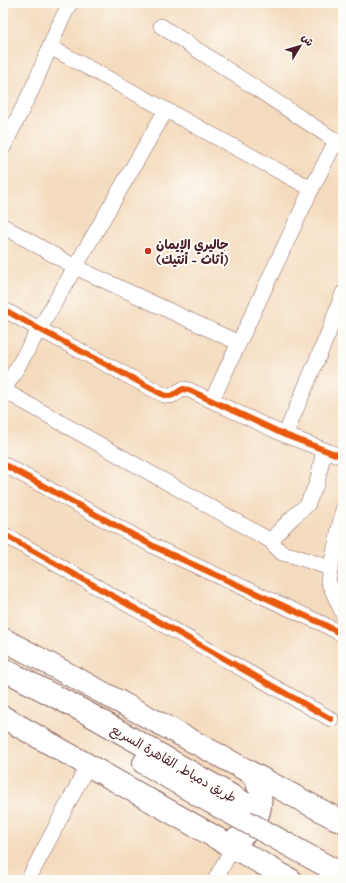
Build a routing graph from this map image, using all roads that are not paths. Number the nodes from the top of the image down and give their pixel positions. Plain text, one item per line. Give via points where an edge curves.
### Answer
1 (70, 3) edge
2 (161, 26) dead end
3 (50, 47) junction
4 (166, 110) junction
5 (339, 144) edge
6 (3, 148) edge
7 (312, 189) junction
8 (3, 226) edge
9 (75, 267) junction
10 (343, 293) edge
11 (3, 309) edge
12 (39, 329) junction
13 (239, 343) junction
14 (3, 391) edge
15 (212, 400) junction
16 (285, 435) junction
17 (324, 450) junction
18 (343, 458) edge
19 (3, 464) edge
20 (343, 509) edge
21 (3, 534) edge
22 (271, 541) junction
23 (330, 568) junction
24 (343, 614) edge
25 (343, 635) edge
26 (3, 639) edge
27 (3, 669) edge
28 (3, 685) edge
29 (3, 717) edge
30 (331, 719) dead end
31 (88, 764) junction
32 (253, 774) junction
33 (203, 788) junction
34 (343, 821) edge
35 (230, 845) junction
36 (343, 861) edge
37 (343, 875) edge
38 (28, 880) edge
39 (215, 880) edge
40 (291, 880) edge

1 - 3 street
2 - 5 street
3 - 4 street
3 - 6 street via 36,83
4 - 7 street
4 - 9 street
5 - 7 street
7 - 13 street
8 - 9 street
9 - 12 street
9 - 13 street
10 - 16 street
11 - 12 street
12 - 14 street
12 - 15 street via 164,395 169,397 183,389
13 - 15 street
14 - 22 street
15 - 16 street
16 - 17 street
17 - 18 street
17 - 22 street via 317,483 307,505 278,531
19 - 25 street via 155,547
20 - 23 street
21 - 30 street
22 - 23 street via 282,554
23 - 24 street via 328,581
26 - 32 highway
27 - 33 highway, طريق دمياط, القاهرة السريع via 87,713
28 - 33 highway, طريق دمياط, القاهرة السريع
29 - 31 highway
31 - 35 highway
31 - 38 street
32 - 34 highway
32 - 35 highway via 259,787 261,801 258,816 246,833
33 - 36 highway, طريق دمياط, القاهرة السريع, bridge
33 - 37 highway, طريق دمياط, القاهرة السريع, bridge
35 - 39 street
35 - 40 highway

